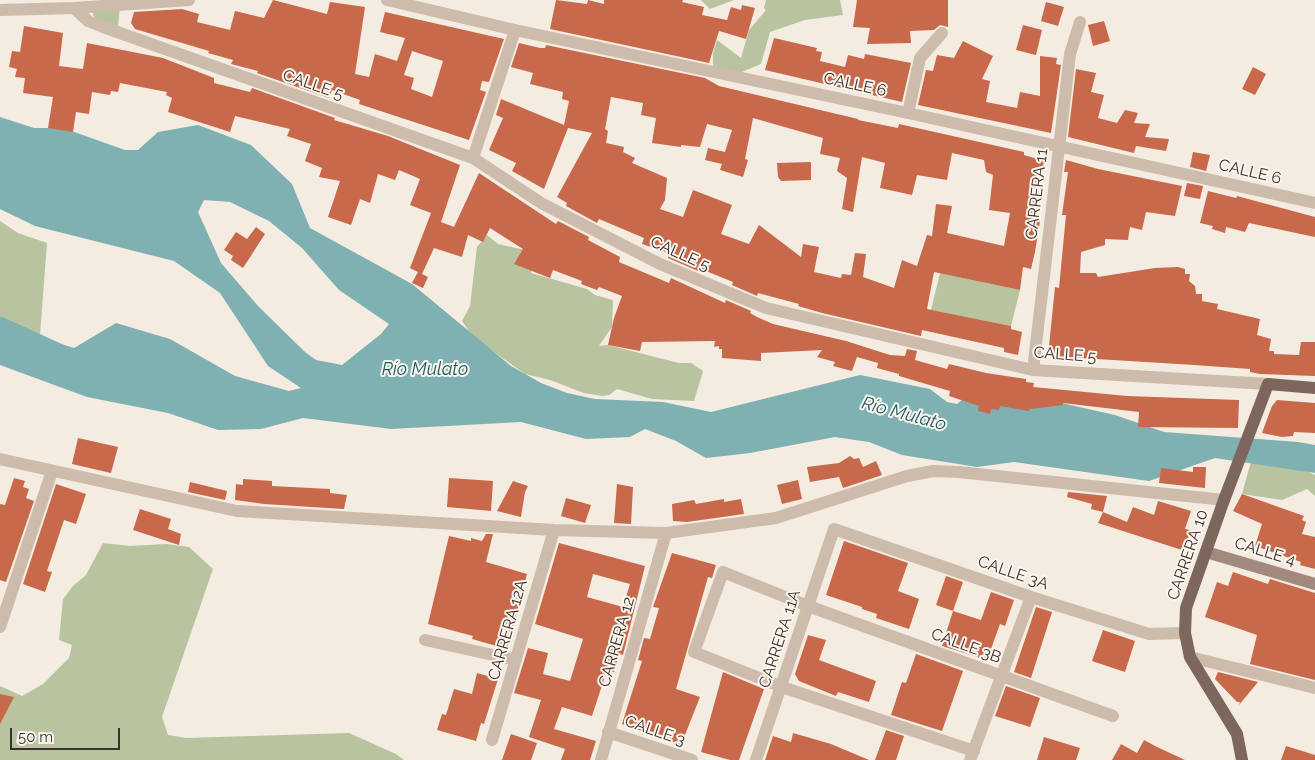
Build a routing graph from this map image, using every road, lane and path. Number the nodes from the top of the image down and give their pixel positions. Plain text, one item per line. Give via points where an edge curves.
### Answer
1 (189, 0) edge
2 (387, 0) edge
3 (74, 8) junction
4 (0, 10) edge
5 (1080, 22) dead end
6 (514, 30) junction
7 (942, 33) dead end
8 (908, 113) junction
9 (1058, 146) junction
10 (473, 158) junction
11 (1315, 203) edge
12 (1033, 370) junction
13 (1268, 384) junction
14 (1315, 388) edge
15 (0, 458) edge
16 (52, 470) junction
17 (1224, 500) junction
18 (834, 529) joint
19 (554, 530) junction
20 (666, 533) junction
21 (1206, 552) junction
22 (1315, 584) edge
23 (1031, 597) junction
24 (808, 606) junction
25 (0, 627) edge
26 (1185, 633) junction
27 (425, 640) dead end
28 (1190, 656) junction
29 (516, 660) junction
30 (1000, 676) junction
31 (782, 686) junction
32 (1315, 688) edge
33 (1113, 716) dead end
34 (608, 732) junction
35 (492, 740) dead end
36 (972, 755) edge
37 (601, 760) edge
38 (692, 760) edge
39 (756, 760) edge
40 (1242, 760) edge

1 - 3 street
2 - 6 street, CALLE 6
3 - 4 street
3 - 10 street, CALLE 5 via 88,21 103,28
5 - 9 street, CARRERA 11 via 1070,50
6 - 8 street, CALLE 6
6 - 10 street
7 - 8 street via 920,58
8 - 9 street, CALLE 6
9 - 11 street, CALLE 6
9 - 12 street, CARRERA 11
10 - 12 street, CALLE 5 via 540,203 651,260 766,308
12 - 13 street, CALLE 5
13 - 14 main road, CALLE 5
13 - 17 main road, CARRERA 10
15 - 16 street
16 - 19 street via 237,511
16 - 25 street
17 - 20 street via 933,471 907,476 776,518
17 - 21 main road, CARRERA 10
18 - 23 street, CALLE 3A
18 - 24 street, CARRERA 11A
19 - 20 street
19 - 29 street, CARRERA 12A
20 - 34 street, CARRERA 12
21 - 22 main road, CALLE 4
21 - 26 main road, CARRERA 10 via 1186,608
23 - 26 street, CALLE 3A via 1149,634
23 - 30 street
24 - 30 street, CALLE 3B
24 - 31 street, CARRERA 11A
24 - 31 street, CALLE 3B via 724,572 694,652
26 - 28 main road, CARRERA 10
27 - 29 street
28 - 32 street
28 - 40 main road, CARRERA 10 via 1237,734
29 - 35 street, CARRERA 12A
30 - 33 street, CALLE 3B
30 - 36 street
31 - 36 street
31 - 39 street, CARRERA 11A
34 - 37 street, CARRERA 12
34 - 38 street, CALLE 3

